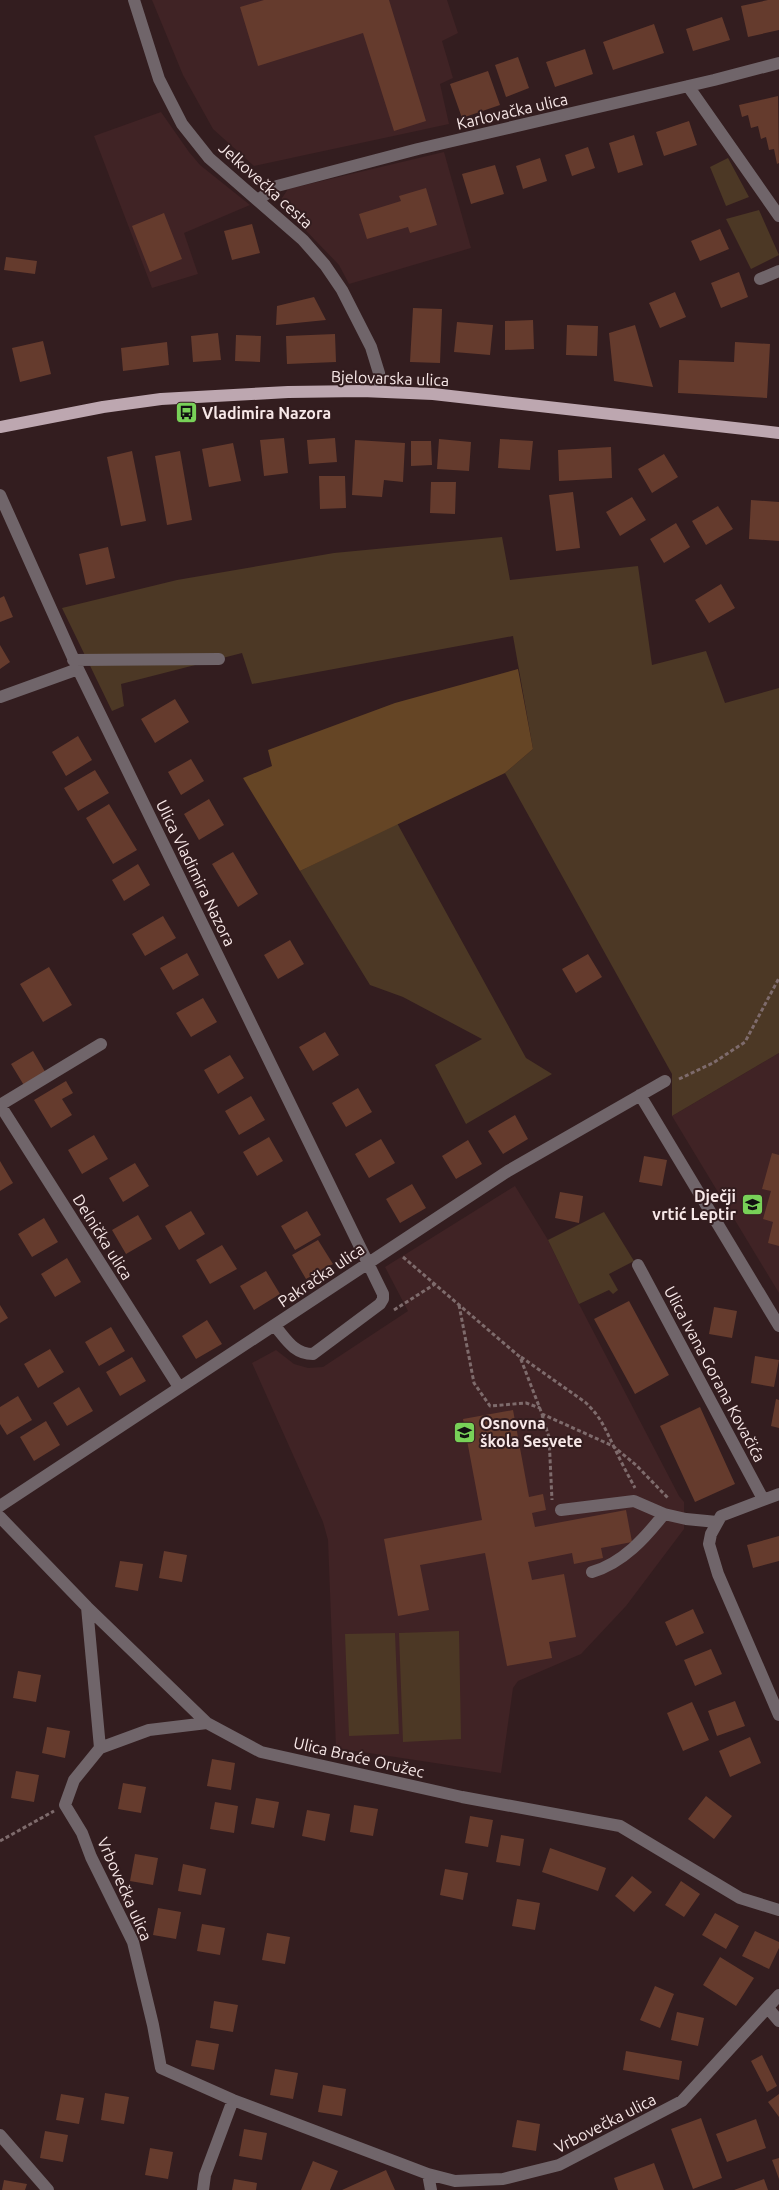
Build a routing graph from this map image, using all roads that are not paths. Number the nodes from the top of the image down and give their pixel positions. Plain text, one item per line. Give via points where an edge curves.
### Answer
1 (134, 0) edge
2 (779, 63) edge
3 (688, 86) junction
4 (258, 200) junction
5 (779, 216) edge
6 (779, 271) edge
7 (760, 279) dead end
8 (381, 391) junction
9 (0, 427) edge
10 (779, 433) edge
11 (0, 495) edge
12 (219, 659) dead end
13 (76, 664) junction
14 (0, 697) edge
15 (101, 1044) dead end
16 (665, 1080) road end
17 (640, 1095) junction
18 (0, 1105) edge
19 (368, 1264) junction
20 (638, 1265) dead end
21 (275, 1326) junction
22 (779, 1326) edge
23 (179, 1387) junction
24 (779, 1494) edge
25 (763, 1499) junction
26 (0, 1506) edge
27 (561, 1510) road end
28 (668, 1515) junction
29 (0, 1517) edge
30 (717, 1522) junction
31 (592, 1572) dead end
32 (87, 1607) junction
33 (779, 1715) edge
34 (207, 1723) junction
35 (100, 1748) junction
36 (779, 1910) edge
37 (779, 1995) edge
38 (768, 2008) junction
39 (779, 2021) edge
40 (233, 2100) junction
41 (0, 2135) edge
42 (428, 2174) junction
43 (48, 2190) edge
44 (203, 2190) edge
45 (431, 2190) edge

1 - 4 street, Jelkovečka cesta via 159,79 182,124 209,158
2 - 3 street, Karlovačka ulica
3 - 4 street, Karlovačka ulica via 277,186
3 - 5 street
4 - 8 street, Jelkovečka cesta via 304,240 342,290 371,347 380,373
6 - 7 street
8 - 9 main road, Bjelovarska ulica via 161,398
8 - 10 main road, Bjelovarska ulica
11 - 13 street, Ulica Vladimira Nazora
12 - 13 street
13 - 14 street
13 - 19 street, Ulica Vladimira Nazora
15 - 18 street
16 - 17 street, Pakračka ulica
17 - 19 street, Pakračka ulica via 508,1171
17 - 22 street
18 - 23 street, Delnička ulica
19 - 21 street, Pakračka ulica
19 - 21 street, Ulica Vladimira Nazora via 382,1294 380,1304 313,1354 299,1352
20 - 25 street, Ulica Ivana Gorana Kovačića
21 - 23 street, Pakračka ulica
23 - 26 street, Pakračka ulica
24 - 25 street
25 - 30 street via 726,1514
27 - 28 street via 634,1501
28 - 30 street
28 - 31 street via 629,1552 603,1569
29 - 32 street, Ulica Braće Oružec
30 - 33 street via 709,1544 712,1559
32 - 34 street, Ulica Braće Oružec
32 - 35 street
34 - 35 street via 149,1730
34 - 36 street, Ulica Braće Oružec via 261,1752 462,1797 620,1826 740,1898
35 - 40 street, Vrbovečka ulica via 74,1780 65,1806 82,1833 133,1942 161,2068
37 - 38 street, Vrbovečka ulica
38 - 39 street
38 - 42 street, Vrbovečka ulica via 682,2101 559,2165 503,2179 455,2181
40 - 42 street, Vrbovečka ulica
40 - 44 street via 205,2175
41 - 43 street
42 - 45 street

